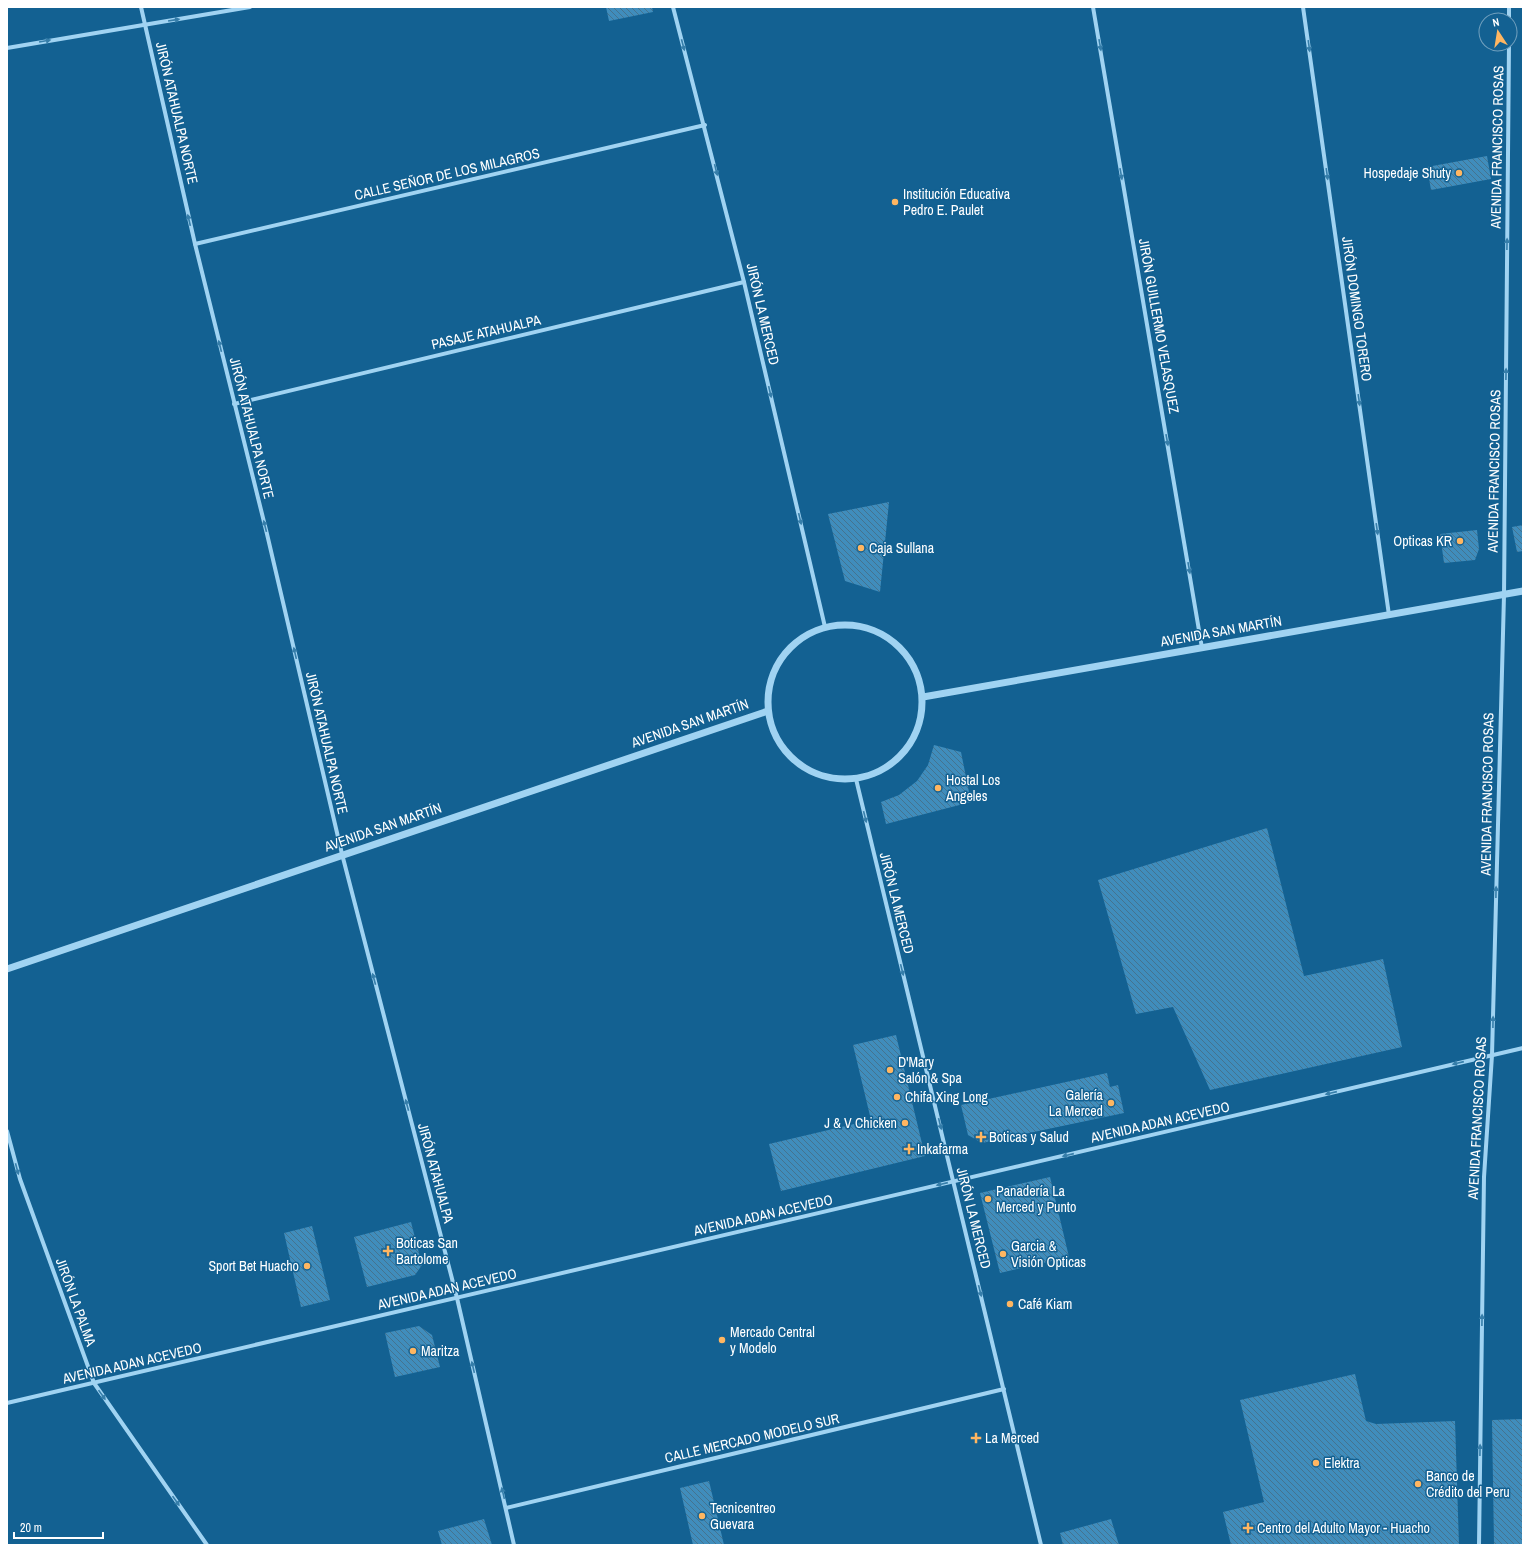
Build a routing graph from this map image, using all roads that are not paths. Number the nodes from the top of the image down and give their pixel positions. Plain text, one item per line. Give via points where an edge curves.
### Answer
1 (141, 7) edge
2 (250, 7) edge
3 (673, 7) edge
4 (1093, 7) edge
5 (1303, 7) edge
6 (145, 24) junction
7 (7, 48) edge
8 (1509, 52) edge
9 (705, 125) junction
10 (195, 244) junction
11 (744, 282) junction
12 (234, 404) junction
13 (1523, 592) edge
14 (1504, 595) junction
15 (1389, 615) junction
16 (825, 627) junction
17 (1202, 648) junction
18 (923, 697) junction
19 (768, 711) junction
20 (856, 779) junction
21 (342, 854) junction
22 (7, 969) edge
23 (1523, 1048) edge
24 (1492, 1055) junction
25 (7, 1131) edge
26 (954, 1182) junction
27 (457, 1298) junction
28 (94, 1383) junction
29 (1004, 1389) junction
30 (7, 1403) edge
31 (506, 1508) junction
32 (207, 1545) edge
33 (514, 1545) edge
34 (1041, 1545) edge
35 (1479, 1545) edge

1 - 6 street, JIRÓN ATAHUALPA NORTE
6 -> 2 street
3 -> 9 street, JIRÓN LA MERCED
4 -> 17 street, JIRÓN GUILLERMO VELASQUEZ
5 -> 15 street, JIRÓN DOMINGO TORERO
7 -> 6 street
10 -> 6 street, JIRÓN ATAHUALPA NORTE
14 -> 8 street, AVENIDA FRANCISCO ROSAS
9 - 10 street, CALLE SEÑOR DE LOS MILAGROS
9 -> 11 street, JIRÓN LA MERCED
12 -> 10 street, JIRÓN ATAHUALPA NORTE
11 - 12 street, PASAJE ATAHUALPA
11 -> 16 street, JIRÓN LA MERCED
21 -> 12 street, JIRÓN ATAHUALPA NORTE
13 - 14 street, AVENIDA SAN MARTÍN
14 - 15 street, AVENIDA SAN MARTÍN
24 -> 14 street, AVENIDA FRANCISCO ROSAS
15 - 17 street, AVENIDA SAN MARTÍN
16 - 18 street via 848,624 870,628 890,639 907,654 918,674
16 - 19 street via 804,635 779,662 768,689
17 - 18 street, AVENIDA SAN MARTÍN
18 - 20 street via 921,720 912,741 897,760 878,772
19 - 20 street via 774,734 788,755 808,770 831,778
19 - 21 street, AVENIDA SAN MARTÍN
20 -> 26 street, JIRÓN LA MERCED
21 - 22 street, AVENIDA SAN MARTÍN
27 -> 21 street, JIRÓN ATAHUALPA
23 - 24 street, AVENIDA ADAN ACEVEDO
24 -> 26 street, AVENIDA ADAN ACEVEDO
35 -> 24 street, AVENIDA FRANCISCO ROSAS via 1484,1177
25 -> 28 street, JIRÓN LA PALMA via 20,1179
26 -> 27 street, AVENIDA ADAN ACEVEDO
26 -> 29 street, JIRÓN LA MERCED
27 - 28 street, AVENIDA ADAN ACEVEDO
31 -> 27 street, JIRÓN ATAHUALPA
28 - 30 street, AVENIDA ADAN ACEVEDO
28 -> 32 street, JIRÓN LA PALMA
29 - 31 street, CALLE MERCADO MODELO SUR
29 - 34 street, JIRÓN LA MERCED
31 - 33 street, JIRÓN ATAHUALPA

